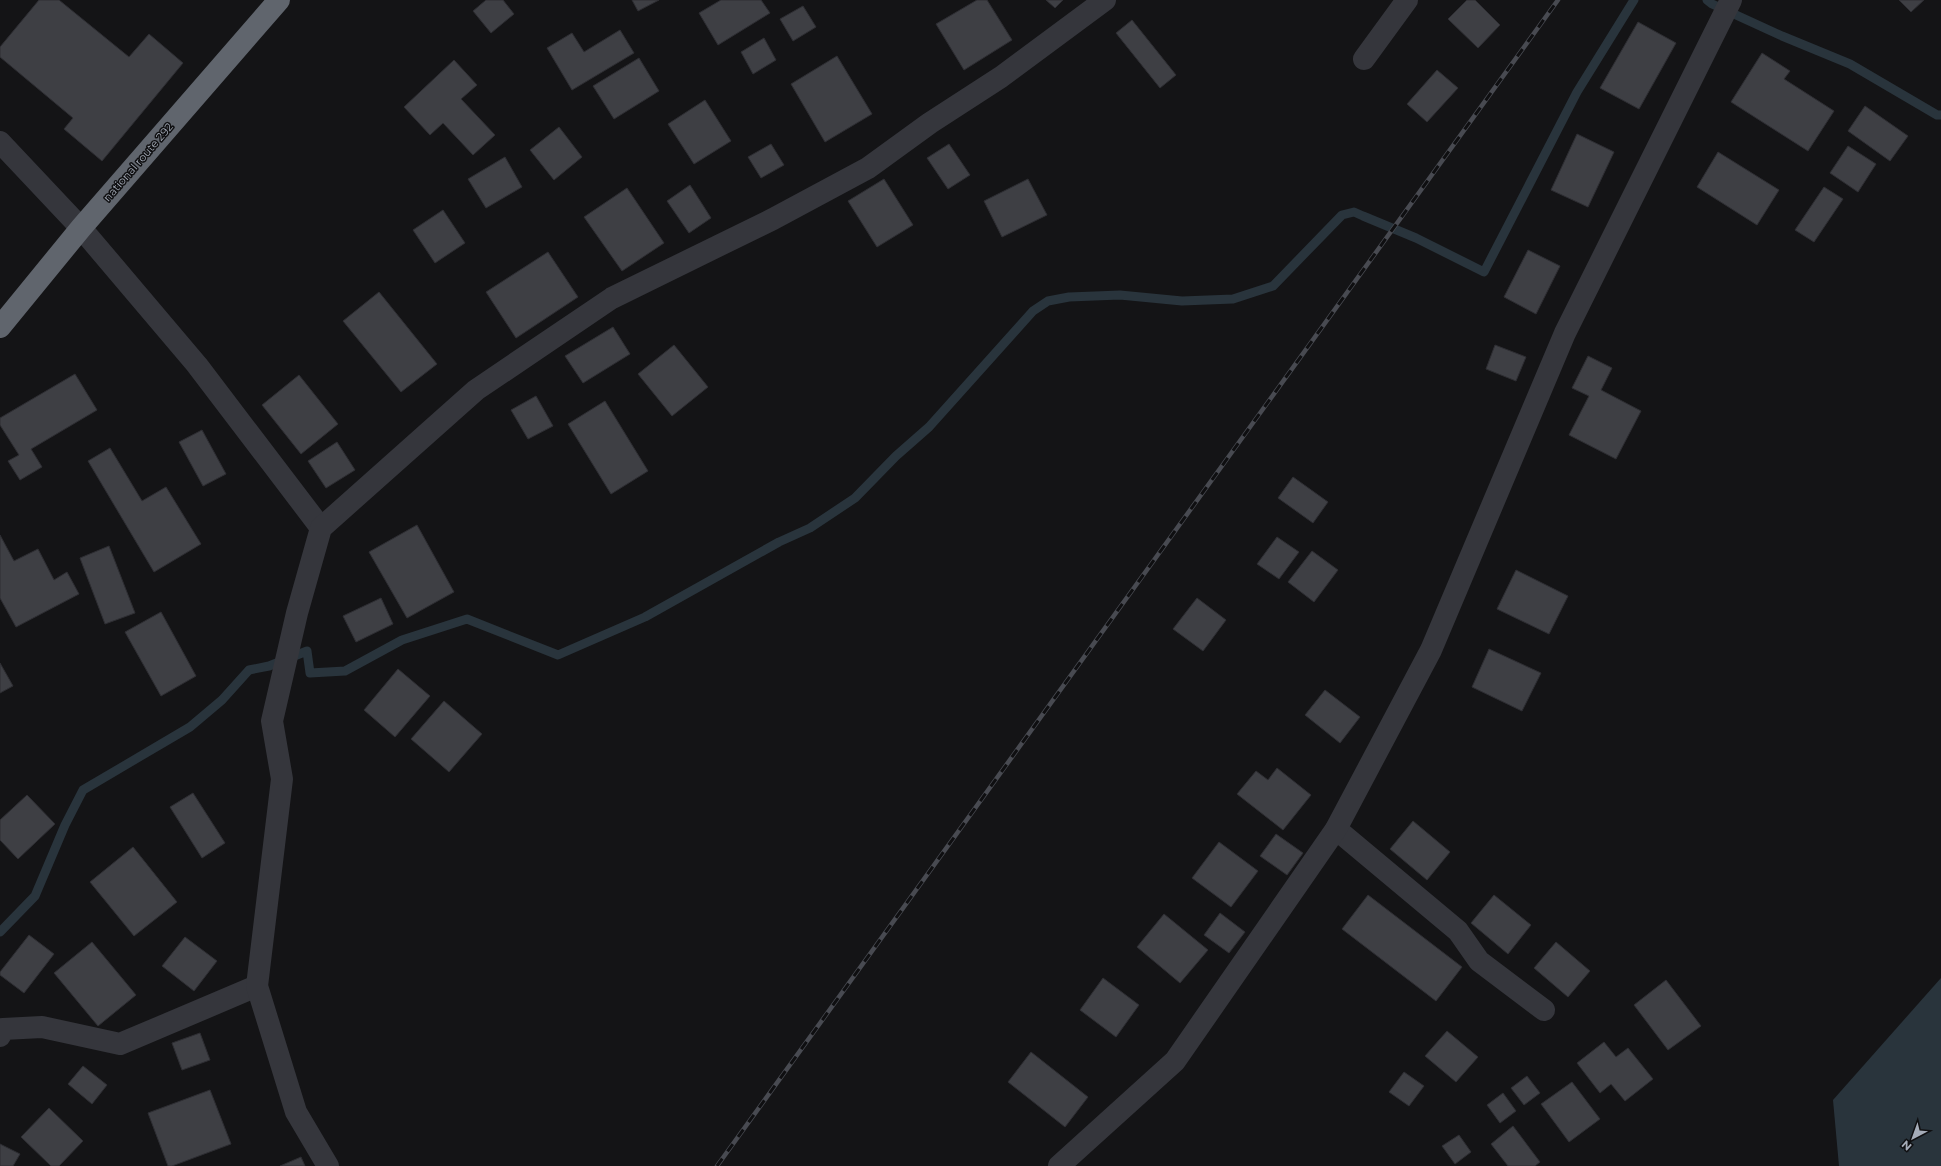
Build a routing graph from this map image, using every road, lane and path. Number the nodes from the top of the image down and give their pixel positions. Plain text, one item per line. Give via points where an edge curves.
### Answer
1 (279, 0) edge
2 (1105, 0) edge
3 (1407, 0) edge
4 (1731, 0) edge
5 (1364, 59) dead end
6 (0, 142) edge
7 (81, 228) junction
8 (0, 327) edge
9 (321, 528) junction
10 (1336, 829) junction
11 (257, 986) junction
12 (1544, 1010) dead end
13 (0, 1036) edge
14 (328, 1166) edge
15 (1059, 1166) edge

1 - 7 highway, national route 292
2 - 9 street via 1000,77 868,168 773,219 612,298 482,385
3 - 5 street
4 - 10 street via 1564,333 1431,650
6 - 7 street
7 - 8 highway, national route 292
7 - 9 street via 197,365
9 - 11 street via 290,641 272,721 282,779
10 - 12 street via 1458,931 1479,961
10 - 15 street via 1175,1061
11 - 13 street via 120,1044 42,1027 3,1029
11 - 14 street via 296,1112

